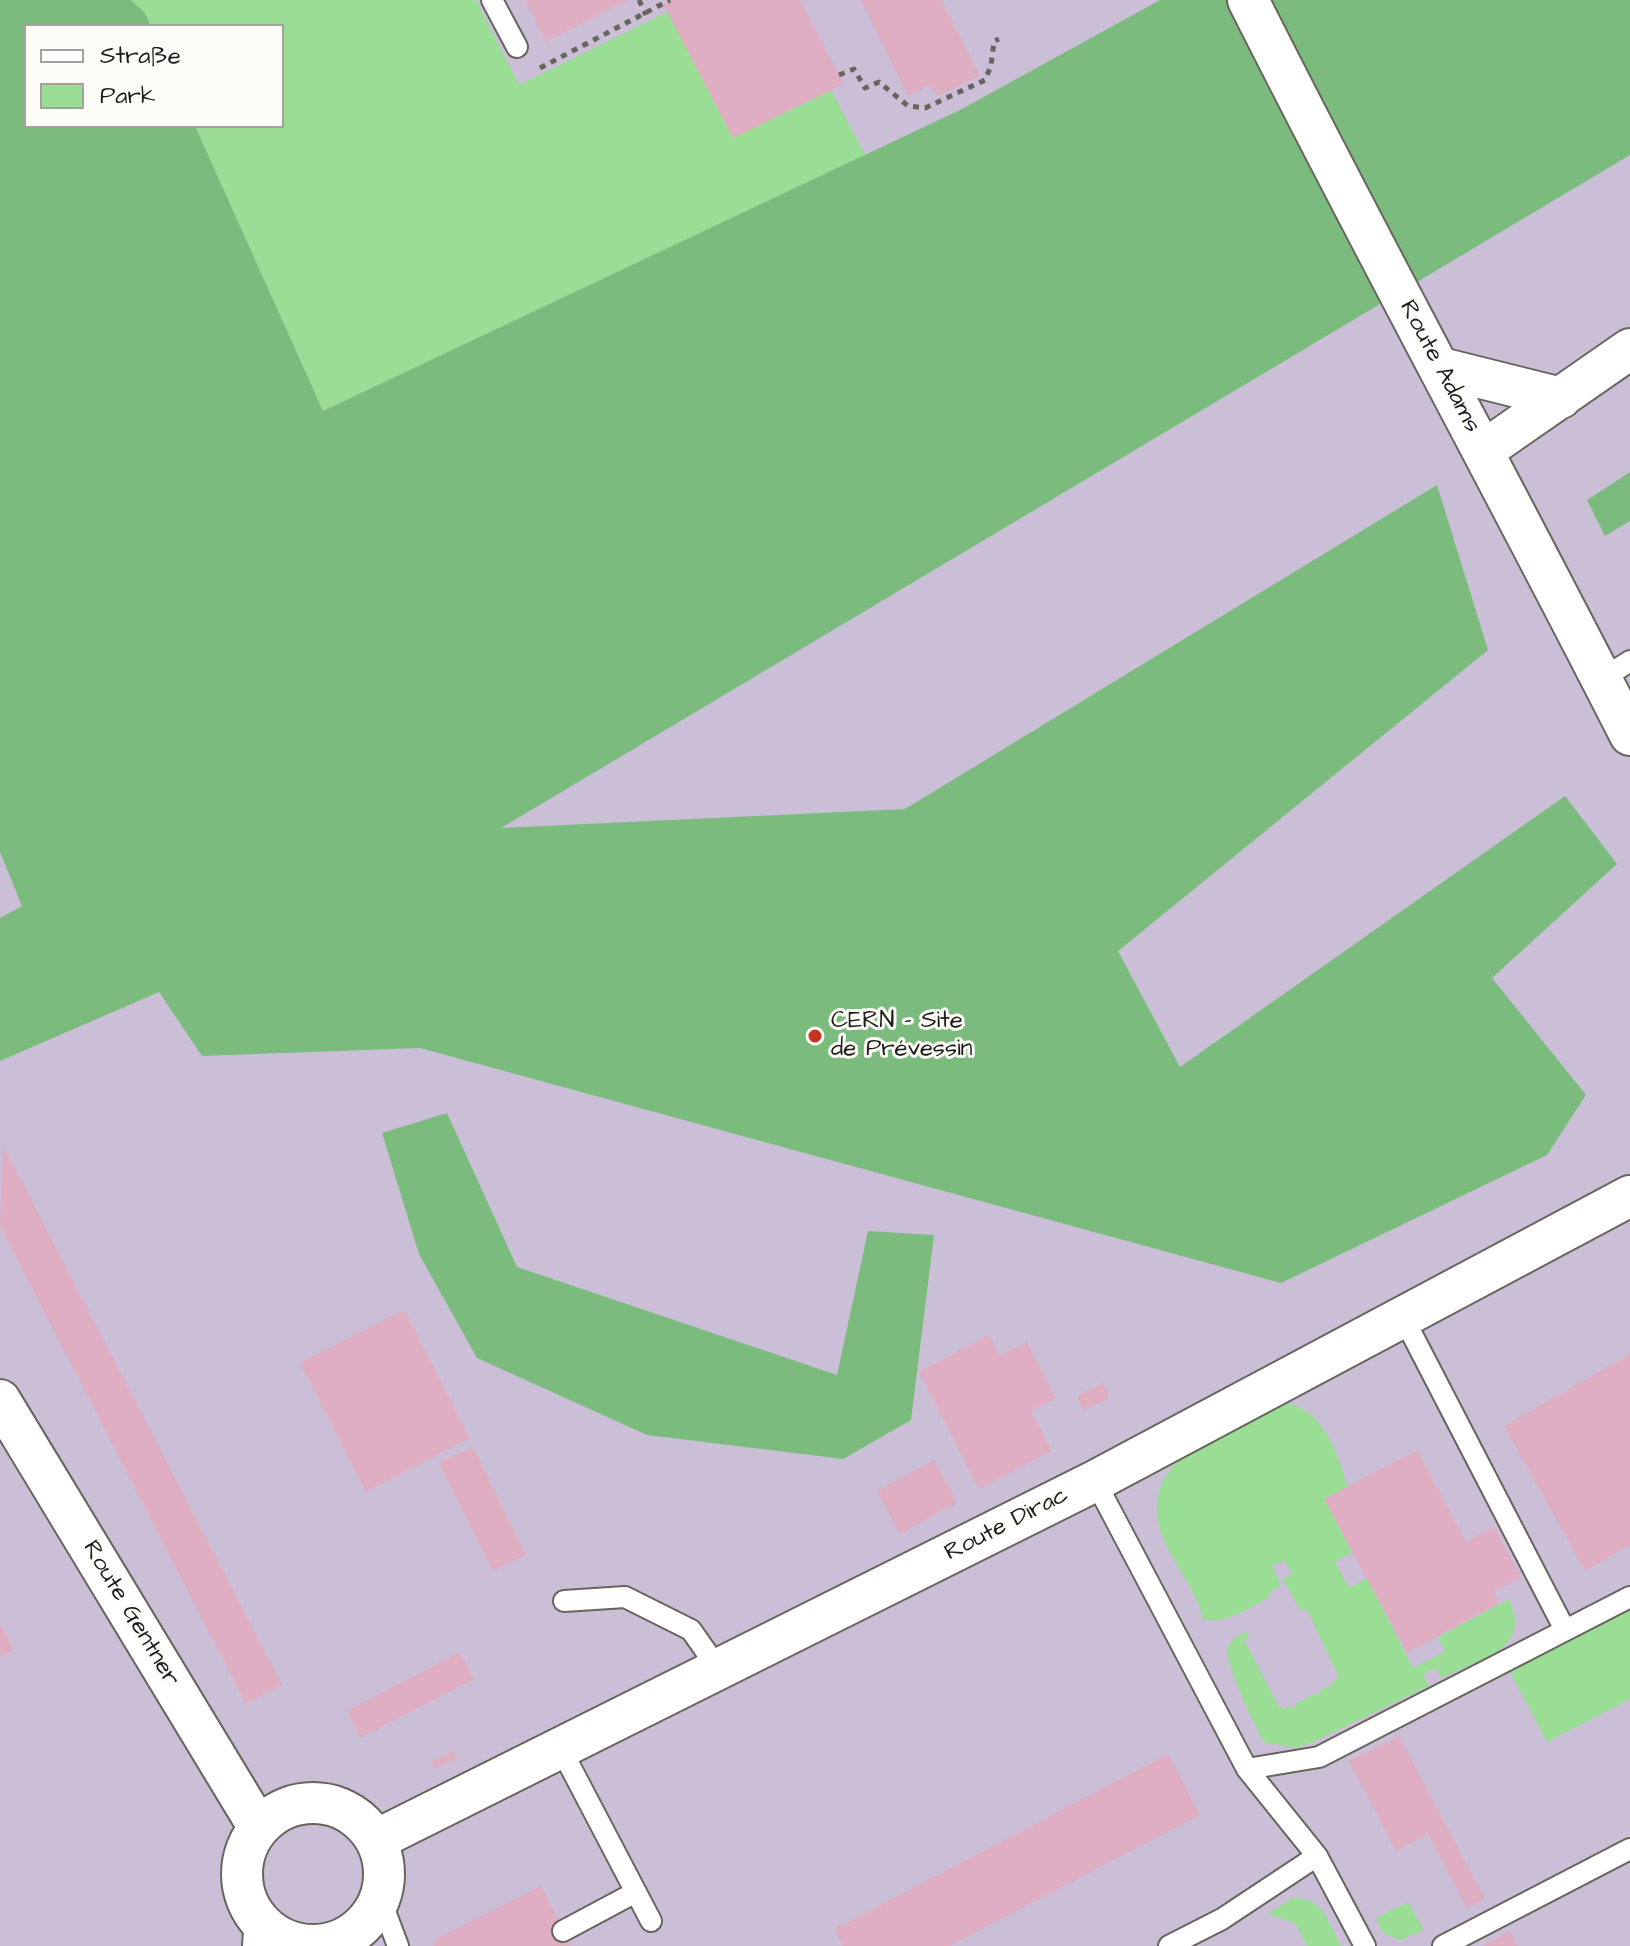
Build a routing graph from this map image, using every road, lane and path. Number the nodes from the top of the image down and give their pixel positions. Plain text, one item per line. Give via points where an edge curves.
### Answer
1 (492, 0) edge
2 (639, 0) edge
3 (670, 0) edge
4 (1248, 0) edge
5 (646, 15) junction
6 (999, 39) dead end
7 (517, 47) joint
8 (839, 75) dead end
9 (1630, 349) edge
10 (1441, 368) junction
11 (1561, 398) junction
12 (1483, 451) junction
13 (1616, 670) edge
14 (1630, 735) edge
15 (1630, 1196) edge
16 (1402, 1315) junction
17 (0, 1400) edge
18 (1095, 1481) junction
19 (1630, 1597) edge
20 (564, 1601) dead end
21 (1565, 1630) junction
22 (719, 1670) junction
23 (561, 1749) junction
24 (1247, 1769) junction
25 (259, 1828) junction
26 (376, 1840) junction
27 (1630, 1849) edge
28 (1317, 1856) junction
29 (636, 1892) junction
30 (380, 1898) junction
31 (651, 1921) dead end
32 (254, 1930) edge
33 (563, 1931) dead end
34 (328, 1945) edge
35 (398, 1946) edge
36 (1169, 1946) edge
37 (1365, 1946) edge
38 (1443, 1946) edge

1 - 7 lane
2 - 5 path
3 - 5 path
4 - 10 street, Route Adams via 1361,225
5 - 7 path via 524,75 512,50
6 - 8 path via 994,41 985,80 925,108 908,106 879,82 865,88 854,69
9 - 11 street
10 - 11 street
10 - 12 street, Route Adams
11 - 12 street
12 - 13 street, Route Adams
13 - 14 street, Route Adams
15 - 16 street, Route Dirac
16 - 18 street, Route Dirac
16 - 21 lane
17 - 25 street, Route Gentner
18 - 22 street, Route Dirac
18 - 24 lane
19 - 21 lane
20 - 22 lane via 625,1597 691,1630
21 - 24 lane via 1319,1757
22 - 23 street, Route Dirac
23 - 26 street, Route Dirac
23 - 29 lane
24 - 28 lane
25 - 26 street via 293,1806 318,1802 360,1821
25 - 32 street via 242,1874
26 - 30 street via 385,1874
27 - 38 lane
28 - 36 lane via 1222,1919
28 - 37 lane
29 - 31 lane
29 - 33 lane
30 - 34 street via 367,1920
30 - 35 lane
32 - 34 street

